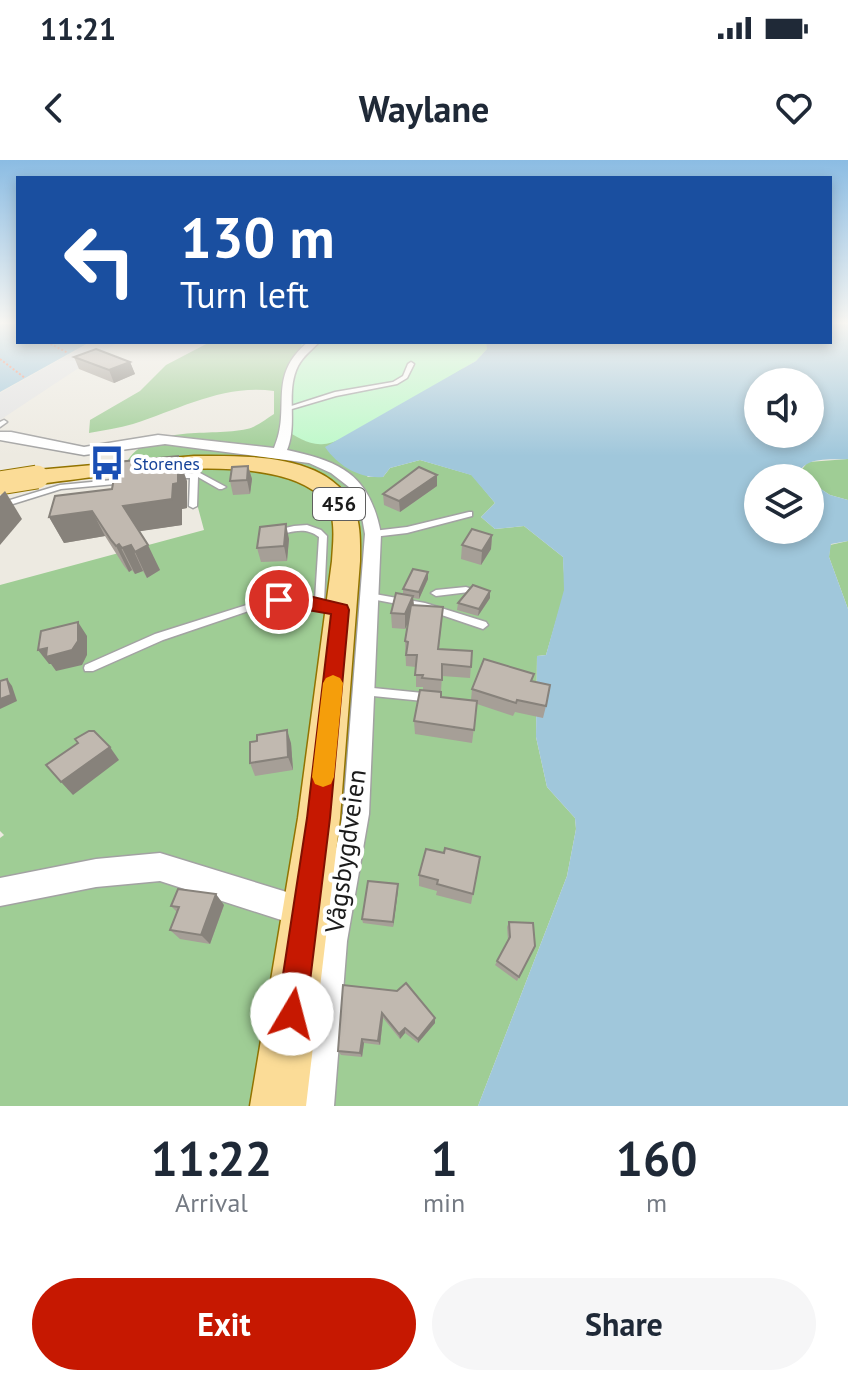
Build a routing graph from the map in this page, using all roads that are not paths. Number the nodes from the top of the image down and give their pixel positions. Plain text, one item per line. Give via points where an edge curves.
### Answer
1 (293, 368) edge
2 (409, 368) edge
3 (285, 409) junction
4 (1, 428) edge
5 (279, 452) junction
6 (194, 475) junction
7 (12, 477) edge
8 (157, 478) edge
9 (127, 480) edge
10 (222, 487) dead end
11 (0, 506) edge
12 (193, 506) dead end
13 (469, 514) dead end
14 (373, 534) junction
15 (266, 536) edge
16 (466, 590) edge
17 (436, 593) dead end
18 (343, 604) junction
19 (483, 625) dead end
20 (89, 668) dead end
21 (363, 691) junction
22 (441, 698) edge
23 (0, 892) edge
24 (306, 913) junction
25 (278, 1106) edge
26 (316, 1106) edge

1 - 3 street
2 - 3 lane via 395,383
3 - 5 street via 287,440
4 - 5 street, Vågsbygdveien via 85,451 164,439
5 - 14 street, Vågsbygdveien via 320,462 355,484 370,507
6 - 8 lane
6 - 10 lane
6 - 12 lane
7 - 18 main road, Vågsbygdveien / 456 via 222,462 271,465 307,475 334,496 345,518
9 - 11 lane via 60,487
13 - 14 lane
14 - 18 street, Vågsbygdveien
15 - 18 lane, Vågsbygdveien via 305,527 321,532
16 - 17 lane
18 - 19 lane via 411,603
18 - 20 lane via 290,599 254,605
18 - 21 street, Vågsbygdveien
18 - 24 main road, Vågsbygdveien / 456
21 - 22 lane
21 - 26 street, Vågsbygdveien via 356,814 332,941
23 - 24 street via 160,867
24 - 25 main road, Vågsbygdveien / 456

